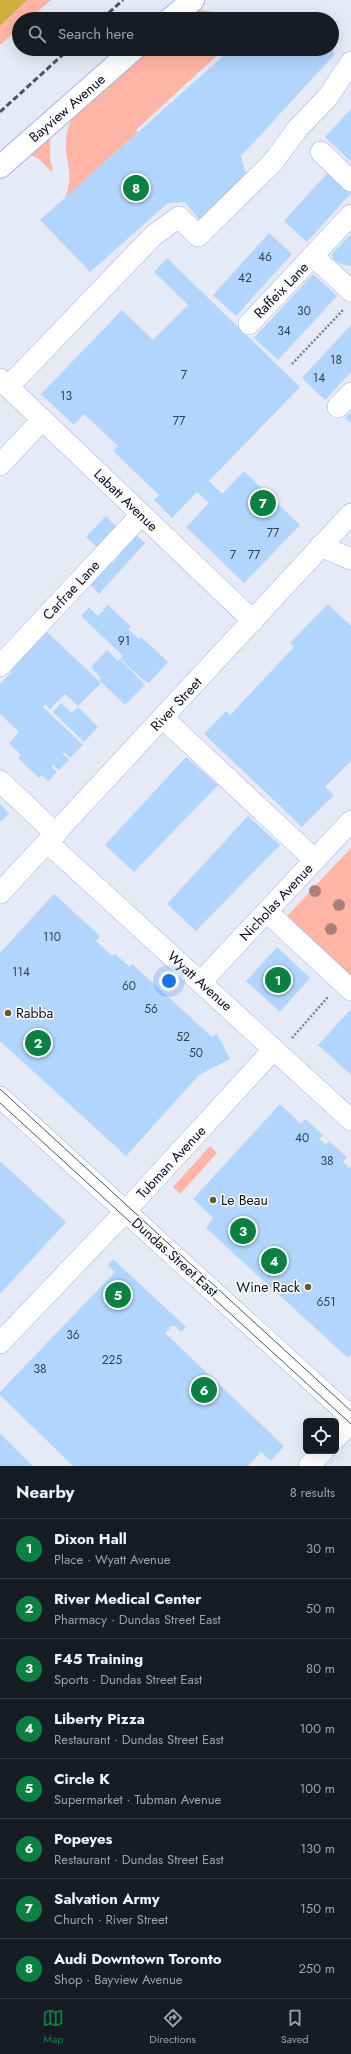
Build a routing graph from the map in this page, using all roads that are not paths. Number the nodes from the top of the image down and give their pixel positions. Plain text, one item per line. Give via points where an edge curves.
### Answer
1 (193, 0) edge
2 (178, 12) edge
3 (126, 56) edge
4 (351, 62) edge
5 (321, 152) dead end
6 (0, 167) edge
7 (351, 181) edge
8 (351, 215) edge
9 (313, 256) junction
10 (348, 299) edge
11 (249, 324) dead end
12 (4, 383) edge
13 (42, 420) junction
14 (0, 465) edge
15 (141, 514) junction
16 (351, 514) edge
17 (320, 546) junction
18 (351, 559) edge
19 (253, 620) junction
20 (0, 666) edge
21 (163, 718) junction
22 (0, 781) edge
23 (351, 821) edge
24 (52, 839) junction
25 (315, 860) junction
26 (0, 893) edge
27 (267, 912) junction
28 (201, 982) junction
29 (347, 986) edge
30 (281, 1046) junction
31 (0, 1097) edge
32 (351, 1120) edge
33 (125, 1211) junction
34 (0, 1343) edge
35 (351, 1417) edge
36 (351, 1422) edge
37 (339, 1435) edge
38 (320, 1454) edge
39 (308, 1466) edge

1 - 2 main road
3 - 6 main road, Bayview Avenue
4 - 12 street via 327,98 298,128 273,162 198,236 179,217 154,235
5 - 7 street
8 - 9 street, Raffeix Lane
9 - 10 street, Raffeix Lane
9 - 11 street, Raffeix Lane
12 - 13 street, Labatt Avenue
13 - 14 street
13 - 15 street, Labatt Avenue
15 - 19 street, Labatt Avenue
15 - 20 street, Carfrae Lane
16 - 17 street, River Street
17 - 18 street
17 - 19 street, River Street
19 - 21 street, River Street
21 - 24 street, River Street
21 - 25 street
22 - 24 street, Wyatt Avenue
23 - 25 street, Nicholas Avenue
24 - 26 street, River Street
24 - 28 street, Wyatt Avenue
25 - 27 street, Nicholas Avenue
27 - 28 street, Nicholas Avenue
27 - 29 street
28 - 30 street, Wyatt Avenue
30 - 32 street, Wyatt Avenue
30 - 33 street, Tubman Avenue
31 - 33 street, Dundas Street East
33 - 34 street, Tubman Avenue
33 - 35 street, Dundas Street East
36 - 37 street
38 - 39 street

